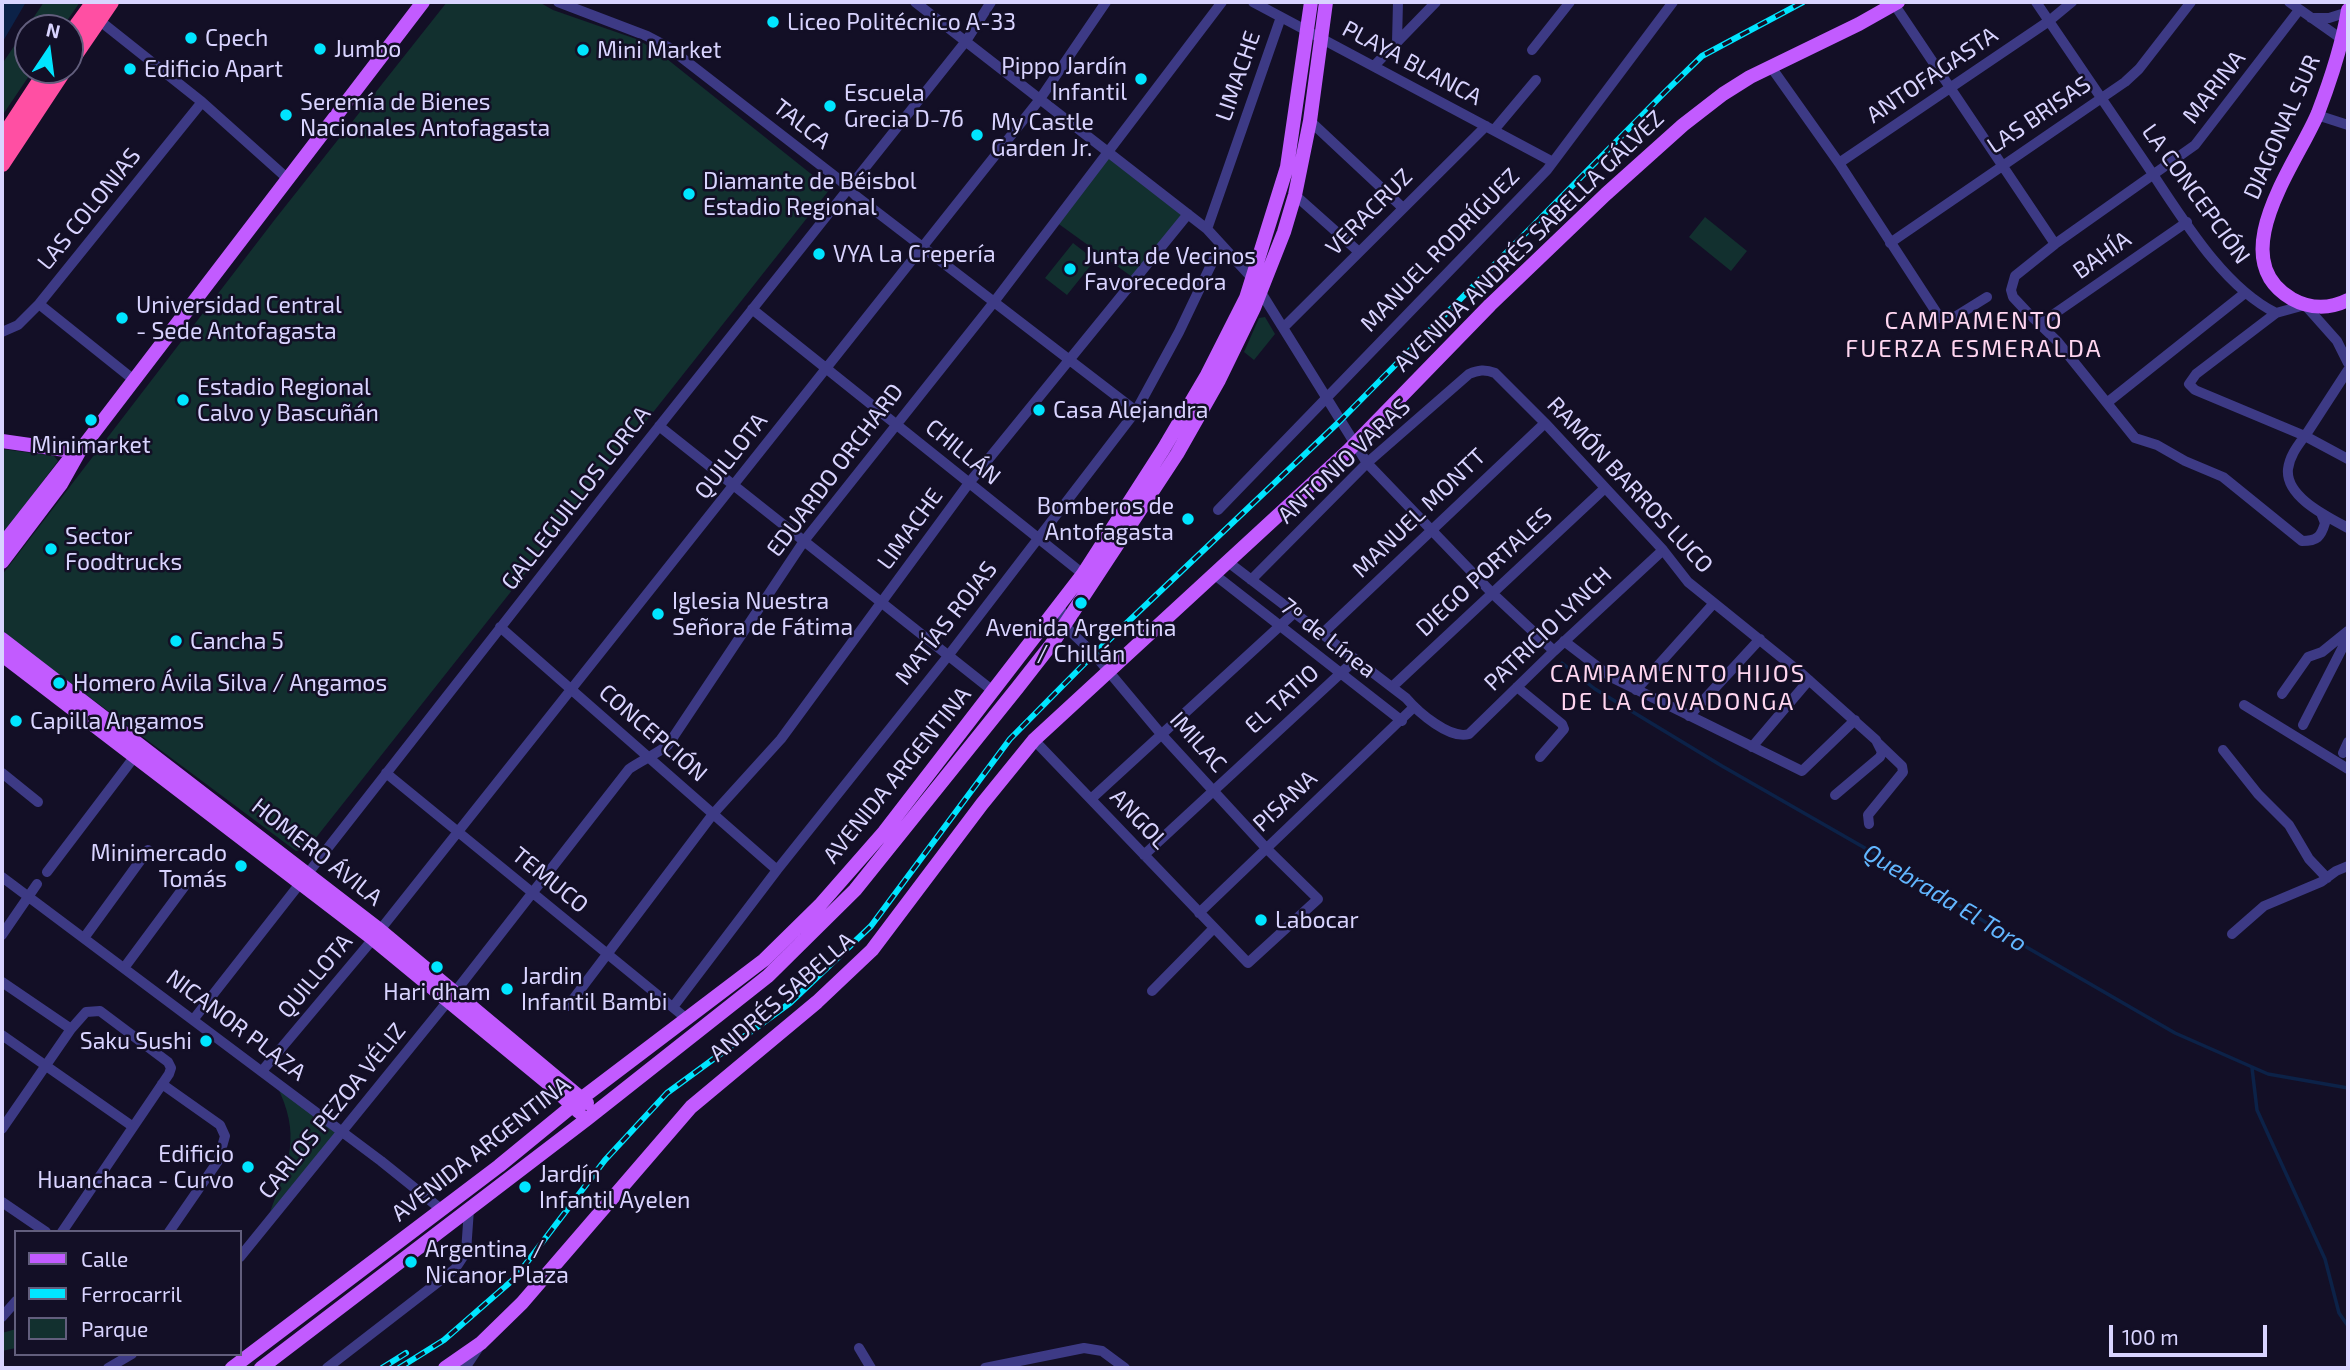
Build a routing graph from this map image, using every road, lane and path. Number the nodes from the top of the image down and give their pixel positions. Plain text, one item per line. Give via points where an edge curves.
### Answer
1 (111, 2) edge
2 (423, 2) edge
3 (558, 2) edge
4 (915, 2) edge
5 (991, 2) edge
6 (1106, 2) edge
7 (1222, 2) edge
8 (1253, 2) edge
9 (1311, 2) edge
10 (1326, 2) edge
11 (1398, 2) edge
12 (1436, 2) edge
13 (1570, 2) edge
14 (1673, 2) edge
15 (2036, 2) edge
16 (2073, 2) edge
17 (2191, 2) edge
18 (2289, 2) edge
19 (1896, 3) edge
20 (2299, 10) junction
21 (93, 11) edge
22 (2348, 11) edge
23 (1281, 17) junction
24 (2311, 18) junction
25 (2049, 21) junction
26 (1307, 30) junction
27 (84, 31) edge
28 (1321, 38) junction
29 (966, 41) junction
30 (1397, 42) junction
31 (2344, 48) edge
32 (1532, 50) dead end
33 (1374, 66) junction
34 (1771, 67) junction
35 (1536, 80) dead end
36 (38, 84) edge
37 (55, 84) edge
38 (1952, 88) junction
39 (2101, 98) junction
40 (1040, 99) junction
41 (202, 102) junction
42 (2317, 115) junction
43 (1310, 121) junction
44 (2348, 124) edge
45 (1490, 128) junction
46 (2, 139) edge
47 (1109, 153) junction
48 (1551, 161) junction
49 (1839, 163) junction
50 (2, 164) edge
51 (2003, 165) junction
52 (2154, 175) junction
53 (288, 179) junction
54 (848, 188) junction
55 (1295, 195) junction
56 (1403, 208) junction
57 (1188, 214) junction
58 (2187, 222) junction
59 (1207, 229) junction
60 (1890, 243) junction
61 (1221, 244) junction
62 (2055, 244) junction
63 (923, 248) junction
64 (1359, 252) junction
65 (1252, 278) junction
66 (2245, 293) junction
67 (1261, 294) junction
68 (1987, 297) dead end
69 (2348, 300) edge
70 (994, 302) junction
71 (40, 304) junction
72 (2305, 305) junction
73 (752, 310) junction
74 (2276, 313) junction
75 (2040, 323) junction
76 (1283, 328) junction
77 (2, 332) edge
78 (2343, 340) edge
79 (1069, 360) junction
80 (2348, 362) edge
81 (827, 369) junction
82 (2348, 370) edge
83 (1469, 374) joint
84 (134, 380) junction
85 (1326, 397) junction
86 (2108, 402) junction
87 (1136, 411) junction
88 (1545, 423) junction
89 (895, 424) junction
90 (659, 426) junction
91 (2305, 436) junction
92 (2, 441) edge
93 (1355, 444) junction
94 (79, 452) junction
95 (2348, 459) edge
96 (1367, 463) junction
97 (969, 483) junction
98 (735, 486) junction
99 (1605, 488) junction
100 (1217, 510) dead end
101 (2320, 513) junction
102 (2348, 528) edge
103 (1432, 530) junction
104 (1039, 538) junction
105 (804, 541) junction
106 (2, 545) edge
107 (1663, 550) junction
108 (2, 562) edge
109 (1228, 562) junction
110 (1083, 574) junction
111 (1214, 575) junction
112 (1251, 580) junction
113 (1492, 593) junction
114 (1714, 603) junction
115 (882, 604) junction
116 (1060, 605) junction
117 (1294, 613) junction
118 (1065, 625) junction
119 (500, 627) junction
120 (1279, 627) junction
121 (2348, 631) edge
122 (1322, 634) junction
123 (2348, 637) edge
124 (2, 639) edge
125 (1760, 639) junction
126 (1564, 641) junction
127 (1554, 651) junction
128 (2, 654) edge
129 (948, 656) junction
130 (1355, 660) junction
131 (1109, 672) junction
132 (1340, 675) junction
133 (1809, 680) junction
134 (1392, 687) junction
135 (1517, 687) junction
136 (573, 690) junction
137 (1636, 690) junction
138 (993, 691) junction
139 (2283, 694) dead end
140 (2244, 705) dead end
141 (1414, 707) junction
142 (1689, 716) junction
143 (1855, 720) junction
144 (1402, 721) junction
145 (2303, 725) dead end
146 (1161, 734) junction
147 (1034, 740) junction
148 (2348, 742) edge
149 (1880, 744) junction
150 (1752, 747) junction
151 (2223, 750) dead end
152 (2343, 753) dead end
153 (135, 756) junction
154 (1540, 757) dead end
155 (650, 758) junction
156 (2348, 769) edge
157 (2, 773) edge
158 (386, 773) junction
159 (1214, 791) junction
160 (1835, 795) dead end
161 (1091, 799) junction
162 (38, 802) dead end
163 (713, 814) junction
164 (1869, 824) dead end
165 (458, 832) junction
166 (1266, 848) junction
167 (148, 850) dead end
168 (1144, 855) junction
169 (2348, 866) edge
170 (777, 870) junction
171 (47, 872) dead end
172 (2, 877) edge
173 (303, 877) junction
174 (2327, 878) junction
175 (37, 884) dead end
176 (184, 887) dead end
177 (531, 891) junction
178 (28, 897) junction
179 (1199, 913) junction
180 (1213, 929) junction
181 (2232, 934) dead end
182 (2, 935) edge
183 (377, 935) junction
184 (84, 938) junction
185 (606, 953) junction
186 (1248, 963) joint
187 (124, 968) junction
188 (2, 982) edge
189 (1152, 991) dead end
190 (452, 996) junction
191 (568, 1006) dead end
192 (673, 1007) junction
193 (687, 1019) junction
194 (193, 1020) junction
195 (71, 1029) junction
196 (2, 1035) edge
197 (45, 1066) junction
198 (262, 1071) junction
199 (162, 1084) junction
200 (577, 1102) junction
201 (591, 1115) junction
202 (132, 1126) junction
203 (2, 1129) edge
204 (342, 1132) junction
205 (2, 1202) edge
206 (469, 1209) junction
207 (442, 1210) junction
208 (43, 1230) edge
209 (63, 1230) edge
210 (170, 1230) edge
211 (242, 1255) edge
212 (14, 1302) edge
213 (2, 1317) edge
214 (481, 1343) junction
215 (859, 1348) dead end
216 (129, 1356) edge
217 (1014, 1365) edge
218 (108, 1368) edge
219 (232, 1368) edge
220 (261, 1368) edge
221 (327, 1368) edge
222 (445, 1368) edge
223 (465, 1368) edge
224 (871, 1368) edge
225 (985, 1368) edge
226 (1125, 1368) edge

1 - 21 highway
2 - 53 main road
3 - 54 street, TALCA via 668,47
4 - 29 street
5 - 29 street, GALLEGUILLOS LORCA
6 - 40 street, QUILLOTA
7 - 47 street, EDUARDO ORCHARD
8 - 23 street, PLAYA BLANCA
9 - 26 main road, AVENIDA ARGENTINA
10 - 28 main road, AVENIDA ARGENTINA
11 - 30 street
12 - 30 street
13 - 32 street
14 - 48 street, MANUEL RODRÍGUEZ
15 - 25 street, LA CONCEPCIÓN
16 - 25 street, ANTOFAGASTA
17 - 39 street, LAS BRISAS via 2133,75
18 - 20 street
19 - 34 main road, AVENIDA ANDRÉS SABELLA GÁLVEZ
19 - 38 street
20 - 24 street
20 - 52 street, MARINA via 2202,138
21 - 27 highway
21 - 41 street
22 - 24 street
22 - 31 main road, DIAGONAL SUR
23 - 26 street, PLAYA BLANCA
23 - 59 street, LIMACHE
24 - 31 street
25 - 38 street, ANTOFAGASTA
25 - 39 street, LA CONCEPCIÓN
26 - 28 street, PLAYA BLANCA
26 - 65 main road, AVENIDA ARGENTINA via 1287,167
28 - 33 street, PLAYA BLANCA
28 - 43 main road, AVENIDA ARGENTINA
29 - 40 street
29 - 54 street, GALLEGUILLOS LORCA
30 - 33 street
31 - 42 main road, DIAGONAL SUR
33 - 45 street, PLAYA BLANCA
34 - 49 street
34 - 93 main road, AVENIDA ANDRÉS SABELLA GÁLVEZ via 1703,108 1614,186
35 - 45 street, VERACRUZ
36 - 46 highway
37 - 50 highway
38 - 49 street, ANTOFAGASTA
38 - 51 street
39 - 51 street, LAS BRISAS
39 - 52 street, LA CONCEPCIÓN
40 - 47 street
40 - 63 street, QUILLOTA
41 - 53 street
41 - 71 street, LAS COLONIAS
42 - 44 street
42 - 72 main road, DIAGONAL SUR via 2266,221 2262,248 2267,271 2280,290
43 - 55 main road, AVENIDA ARGENTINA
43 - 56 street
45 - 48 street, PLAYA BLANCA
45 - 56 street, VERACRUZ
47 - 57 street
47 - 70 street, EDUARDO ORCHARD
48 - 85 street, MANUEL RODRÍGUEZ
49 - 60 street
51 - 60 street, LAS BRISAS
51 - 62 street
52 - 58 street, LA CONCEPCIÓN
52 - 62 street, MARINA
53 - 84 main road
54 - 63 street, TALCA
54 - 73 street, GALLEGUILLOS LORCA
55 - 64 street
55 - 67 main road, AVENIDA ARGENTINA
56 - 64 street, VERACRUZ
57 - 59 street
57 - 79 street, LIMACHE
58 - 66 street, LA CONCEPCIÓN
58 - 75 street, BAHÍA
59 - 61 street
60 - 68 street via 1940,318 1950,320
61 - 65 street
61 - 87 street, MATÍAS ROJAS
62 - 75 street, MARINA via 2015,276 2011,290
63 - 70 street, TALCA
63 - 81 street, QUILLOTA
64 - 76 street, VERACRUZ
65 - 67 street
65 - 110 main road, AVENIDA ARGENTINA via 1207,375
66 - 74 street, LA CONCEPCIÓN
66 - 86 street
67 - 76 street
67 - 118 main road, AVENIDA ARGENTINA via 1177,454
69 - 72 main road via 2329,306
70 - 79 street, TALCA
70 - 89 street, EDUARDO ORCHARD
71 - 77 street, LAS COLONIAS via 18,325
71 - 84 street
72 - 74 street
72 - 78 street
73 - 81 street, CHILLÁN
73 - 90 street, GALLEGUILLOS LORCA
74 - 91 street via 2189,384
75 - 86 street
76 - 85 street
78 - 80 street
79 - 87 street, TALCA
79 - 97 street, LIMACHE
81 - 89 street, CHILLÁN
81 - 98 street, QUILLOTA
82 - 91 street
83 - 88 street, RAMÓN BARROS LUCO via 1476,370 1494,373
83 - 96 street, ANTONIO VARAS
84 - 94 main road
85 - 93 street
85 - 100 street, MANUEL RODRÍGUEZ
86 - 101 street via 2135,438 2224,477 2302,541 2321,536 2325,523
87 - 104 street, MATÍAS ROJAS
88 - 99 street, RAMÓN BARROS LUCO
88 - 103 street, MANUEL MONTT
89 - 97 street, CHILLÁN
89 - 105 street, EDUARDO ORCHARD
90 - 98 street
90 - 119 street, GALLEGUILLOS LORCA
91 - 95 street
91 - 101 street via 2295,449 2288,470 2290,481
92 - 94 main road
93 - 96 street
93 - 109 main road, AVENIDA ANDRÉS SABELLA GÁLVEZ
94 - 106 main road
94 - 108 main road via 61,484
96 - 103 street
96 - 112 street, ANTONIO VARAS
97 - 104 street, CHILLÁN
97 - 115 street, LIMACHE
98 - 105 street
98 - 136 street, QUILLOTA
99 - 107 street, RAMÓN BARROS LUCO
99 - 113 street, DIEGO PORTALES
101 - 102 street
103 - 113 street
103 - 122 street, MANUEL MONTT
104 - 110 street, CHILLÁN
104 - 129 street, MATÍAS ROJAS
105 - 115 street
105 - 155 street, EDUARDO ORCHARD via 683,725 668,746
107 - 114 street, RAMÓN BARROS LUCO via 1688,582
107 - 126 street, PATRICIO LYNCH
109 - 111 main road, ANDRÉS SABELLA
109 - 112 street
110 - 116 main road, AVENIDA ARGENTINA
111 - 120 street, 7º de Línea
111 - 131 main road, ANDRÉS SABELLA
112 - 117 street
113 - 127 street
113 - 134 street, DIEGO PORTALES
114 - 125 street, RAMÓN BARROS LUCO
114 - 137 street
115 - 129 street
115 - 163 street, LIMACHE via 782,739
116 - 118 street, IMILAC
116 - 138 main road, AVENIDA ARGENTINA
117 - 120 street
117 - 122 street
118 - 131 street, IMILAC
118 - 201 main road, AVENIDA ARGENTINA via 887,852 828,918 768,976
119 - 136 street, CONCEPCIÓN
119 - 158 street, GALLEGUILLOS LORCA
120 - 132 street, 7º de Línea
120 - 146 street
121 - 139 street via 2308,657
122 - 130 street
123 - 145 street
124 - 173 main road, HOMERO ÁVILA
125 - 133 street, RAMÓN BARROS LUCO
125 - 142 street
126 - 127 street, PATRICIO LYNCH
126 - 137 street
127 - 135 street, PATRICIO LYNCH
128 - 153 main road, HOMERO ÁVILA
129 - 138 street
129 - 170 street, MATÍAS ROJAS
130 - 132 street, EL TATIO
130 - 134 street
131 - 146 street, IMILAC
131 - 147 main road, ANDRÉS SABELLA
132 - 144 street, 7º de Línea
132 - 159 street, EL TATIO
133 - 143 street, RAMÓN BARROS LUCO
133 - 150 street
134 - 141 street
135 - 141 street, PATRICIO LYNCH via 1461,737
135 - 154 street via 1564,729
136 - 155 street, CONCEPCIÓN
136 - 165 street, QUILLOTA
137 - 142 street
138 - 193 main road, AVENIDA ARGENTINA via 884,832 820,905 764,960
140 - 156 street
141 - 144 street
142 - 150 street
143 - 149 street, RAMÓN BARROS LUCO
143 - 150 street via 1801,771
144 - 166 street, PISANA
146 - 159 street, IMILAC
146 - 161 street
147 - 161 street, ANGOL
147 - 214 main road, ANDRÉS SABELLA via 872,950 833,989 684,1114 547,1277
148 - 152 street
149 - 160 street via 1880,757
149 - 164 street, RAMÓN BARROS LUCO via 1903,772 1867,815
151 - 174 street via 2289,825 2309,859
153 - 171 street
153 - 173 main road, HOMERO ÁVILA
155 - 163 street, CONCEPCIÓN
155 - 177 street, EDUARDO ORCHARD via 629,769
157 - 162 street
158 - 165 street, TEMUCO
158 - 173 street, GALLEGUILLOS LORCA
159 - 166 street, IMILAC
159 - 168 street, EL TATIO
161 - 168 street, ANGOL
163 - 170 street, CONCEPCIÓN
163 - 185 street, LIMACHE
165 - 177 street, TEMUCO
165 - 183 street, QUILLOTA
166 - 179 street, PISANA
166 - 186 street, IMILAC via 1318,899
167 - 184 street
168 - 179 street, ANGOL
169 - 174 street
170 - 192 street, MATÍAS ROJAS
172 - 178 street, NICANOR PLAZA
173 - 183 main road, HOMERO ÁVILA
173 - 194 street, GALLEGUILLOS LORCA
174 - 181 street via 2264,906
175 - 178 street
176 - 187 street
177 - 185 street, TEMUCO
177 - 190 street, EDUARDO ORCHARD
178 - 182 street
178 - 184 street, NICANOR PLAZA
179 - 180 street, ANGOL
180 - 186 street, ANGOL
180 - 189 street
183 - 190 main road, HOMERO ÁVILA
183 - 198 street, QUILLOTA
184 - 187 street, NICANOR PLAZA
185 - 191 street, LIMACHE
185 - 192 street, TEMUCO
187 - 194 street, NICANOR PLAZA
188 - 195 street
190 - 200 main road, HOMERO ÁVILA
190 - 204 street, CARLOS PEZOA VÉLIZ
192 - 193 street, TEMUCO
193 - 200 main road, AVENIDA ARGENTINA
194 - 198 street, NICANOR PLAZA
195 - 197 street
195 - 199 street via 86,1012 100,1011 168,1062 171,1068
196 - 197 street
197 - 202 street
197 - 203 street
198 - 204 street, NICANOR PLAZA
199 - 202 street
199 - 210 street via 220,1125 225,1136 218,1161
200 - 201 main road, HOMERO ÁVILA
200 - 207 main road, AVENIDA ARGENTINA
201 - 206 main road, AVENIDA ARGENTINA
202 - 209 street
204 - 207 street, NICANOR PLAZA
204 - 211 street, CARLOS PEZOA VÉLIZ
205 - 208 street
206 - 220 main road, AVENIDA ARGENTINA
206 - 221 street via 466,1252 455,1269
207 - 219 main road, AVENIDA ARGENTINA
212 - 213 street
214 - 222 main road, ANDRÉS SABELLA
214 - 223 street
215 - 224 street
216 - 218 street
217 - 225 street
217 - 226 street via 1091,1348

